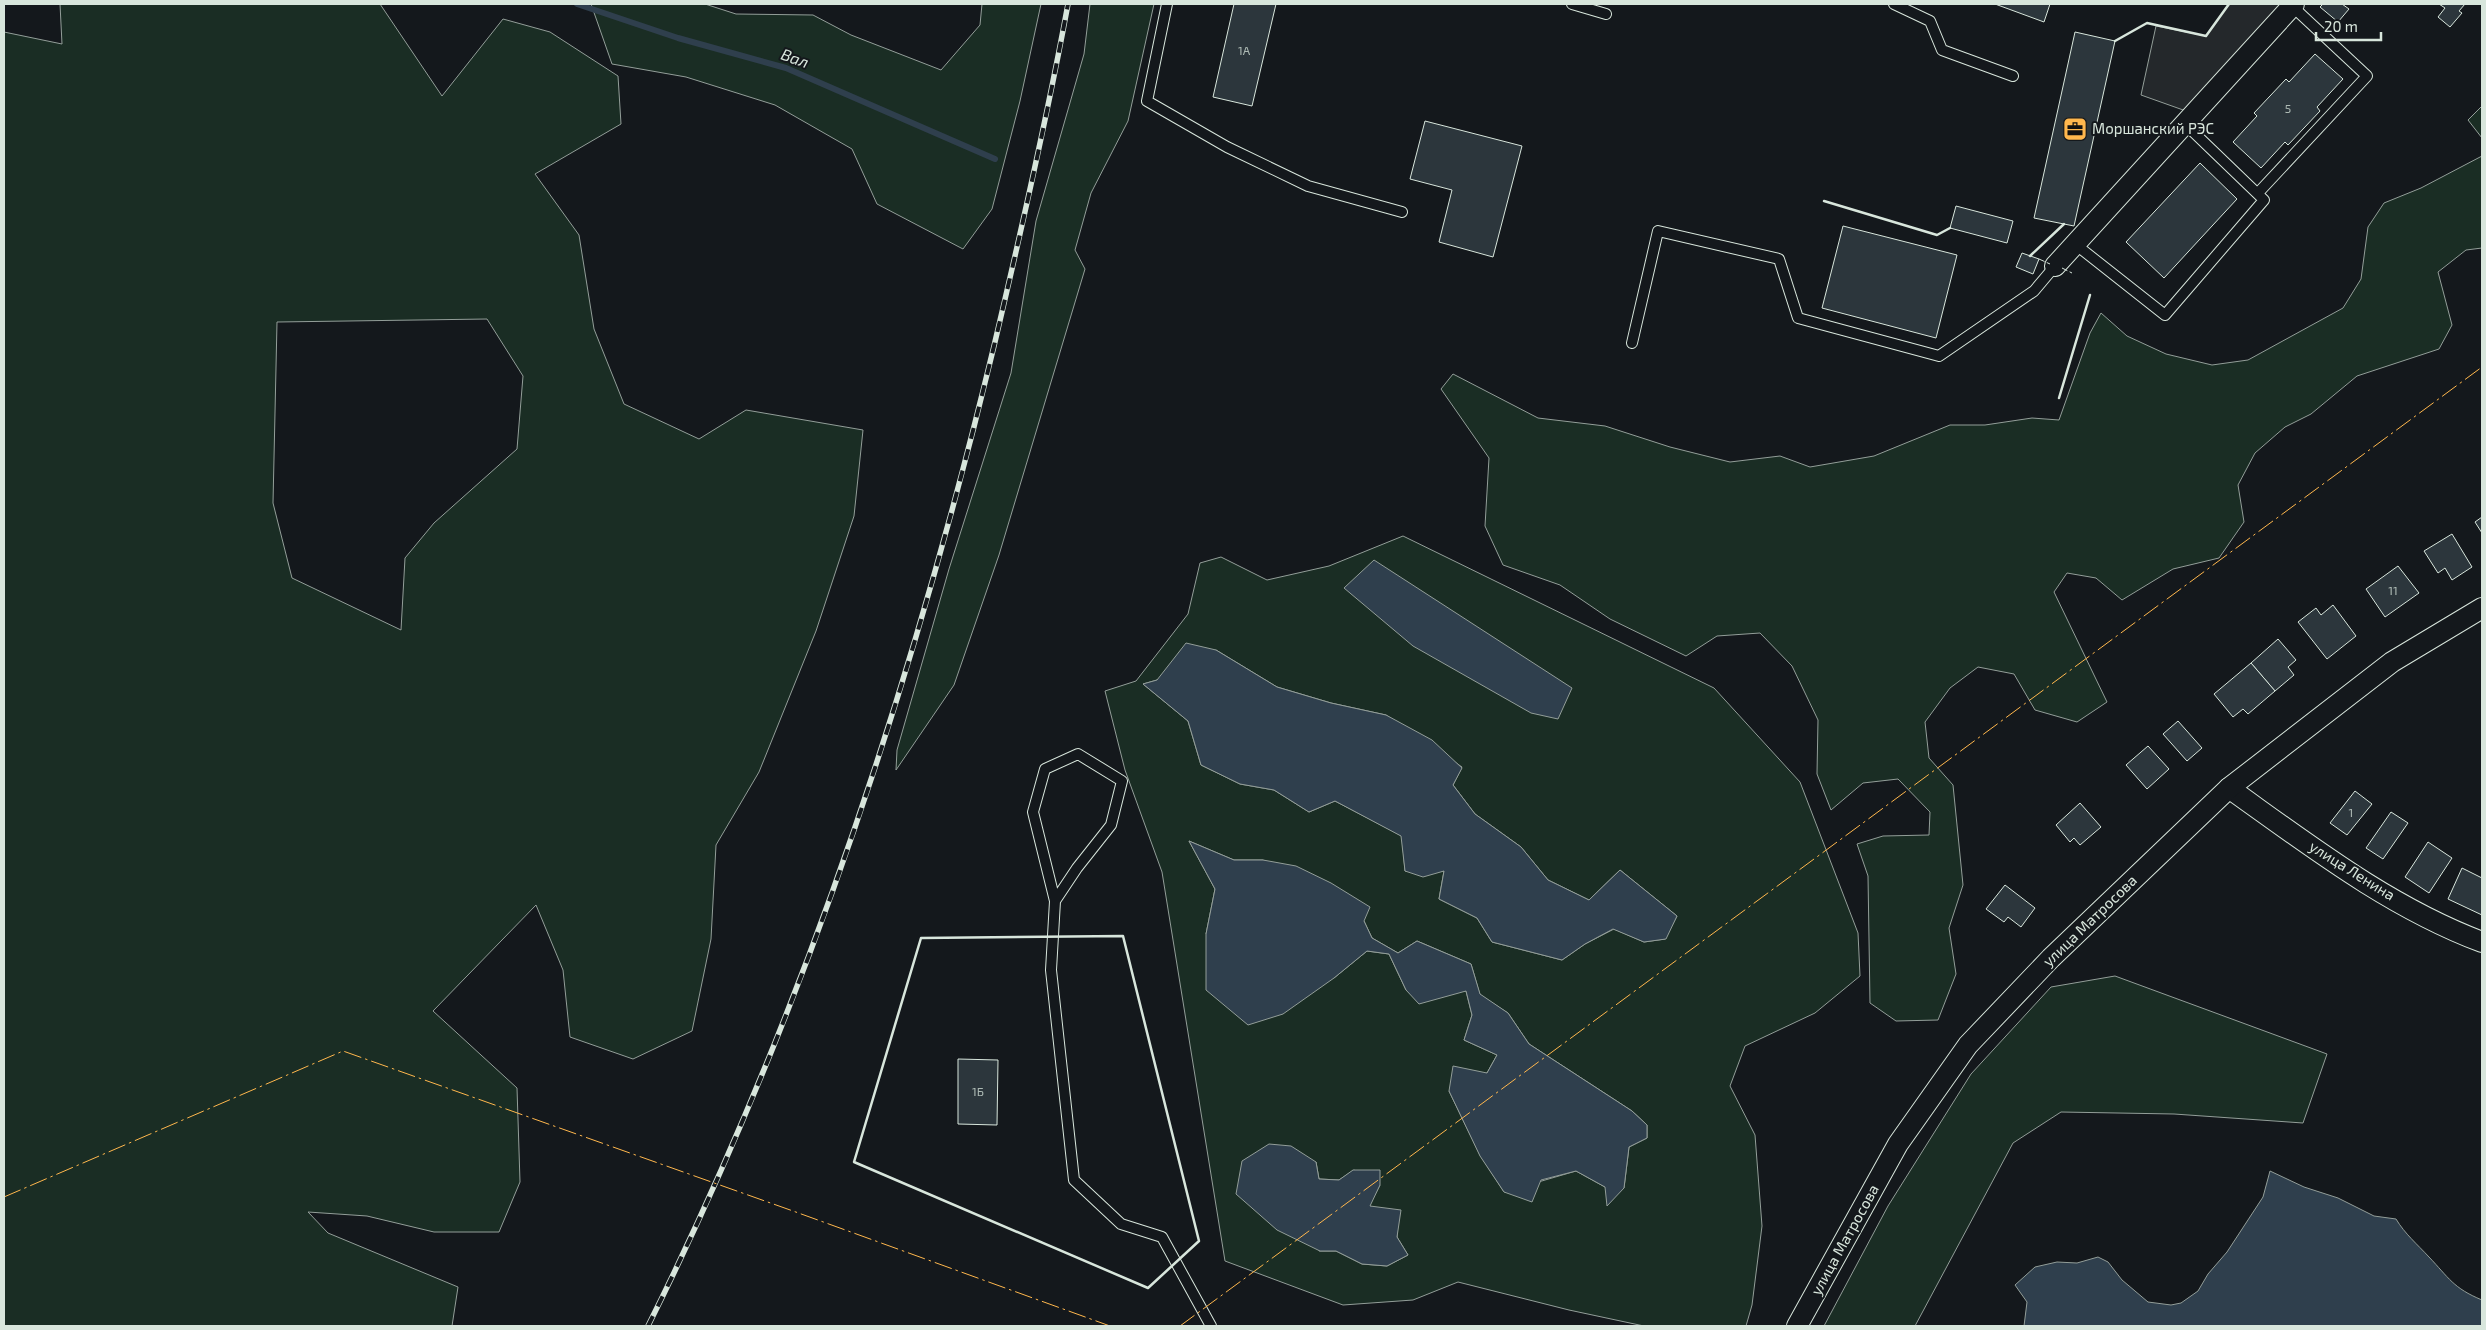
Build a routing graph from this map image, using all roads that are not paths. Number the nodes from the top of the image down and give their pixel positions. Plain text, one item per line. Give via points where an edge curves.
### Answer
1 (1167, 4) edge
2 (1572, 4) edge
3 (1894, 4) edge
4 (2293, 5) edge
5 (1606, 14) dead end
6 (2013, 76) dead end
7 (2184, 124) junction
8 (2258, 193) junction
9 (1402, 212) dead end
10 (2075, 244) junction
11 (2056, 266) joint
12 (1632, 343) dead end
13 (2482, 608) edge
14 (2229, 788) junction
15 (1055, 901) junction
16 (2482, 942) edge
17 (1211, 1326) edge
18 (1797, 1326) edge

1 - 9 lane via 1147,101 1227,147 1308,186
2 - 5 lane
3 - 6 lane via 1930,21 1942,50
4 - 7 street
4 - 8 lane via 2367,76
7 - 8 lane
7 - 10 street
8 - 10 lane via 2264,200 2165,315
10 - 11 street
11 - 12 lane via 2034,291 1939,356 1798,318 1778,259 1658,231
13 - 14 street, улица Матросова via 2392,662
14 - 16 street, улица Ленина via 2342,869 2451,930
14 - 18 street, улица Матросова via 2051,958 1968,1044 1898,1144
15 - 15 lane via 1033,812 1044,769 1078,754 1122,781 1111,825
15 - 17 lane via 1051,970 1074,1180 1121,1224 1162,1237

